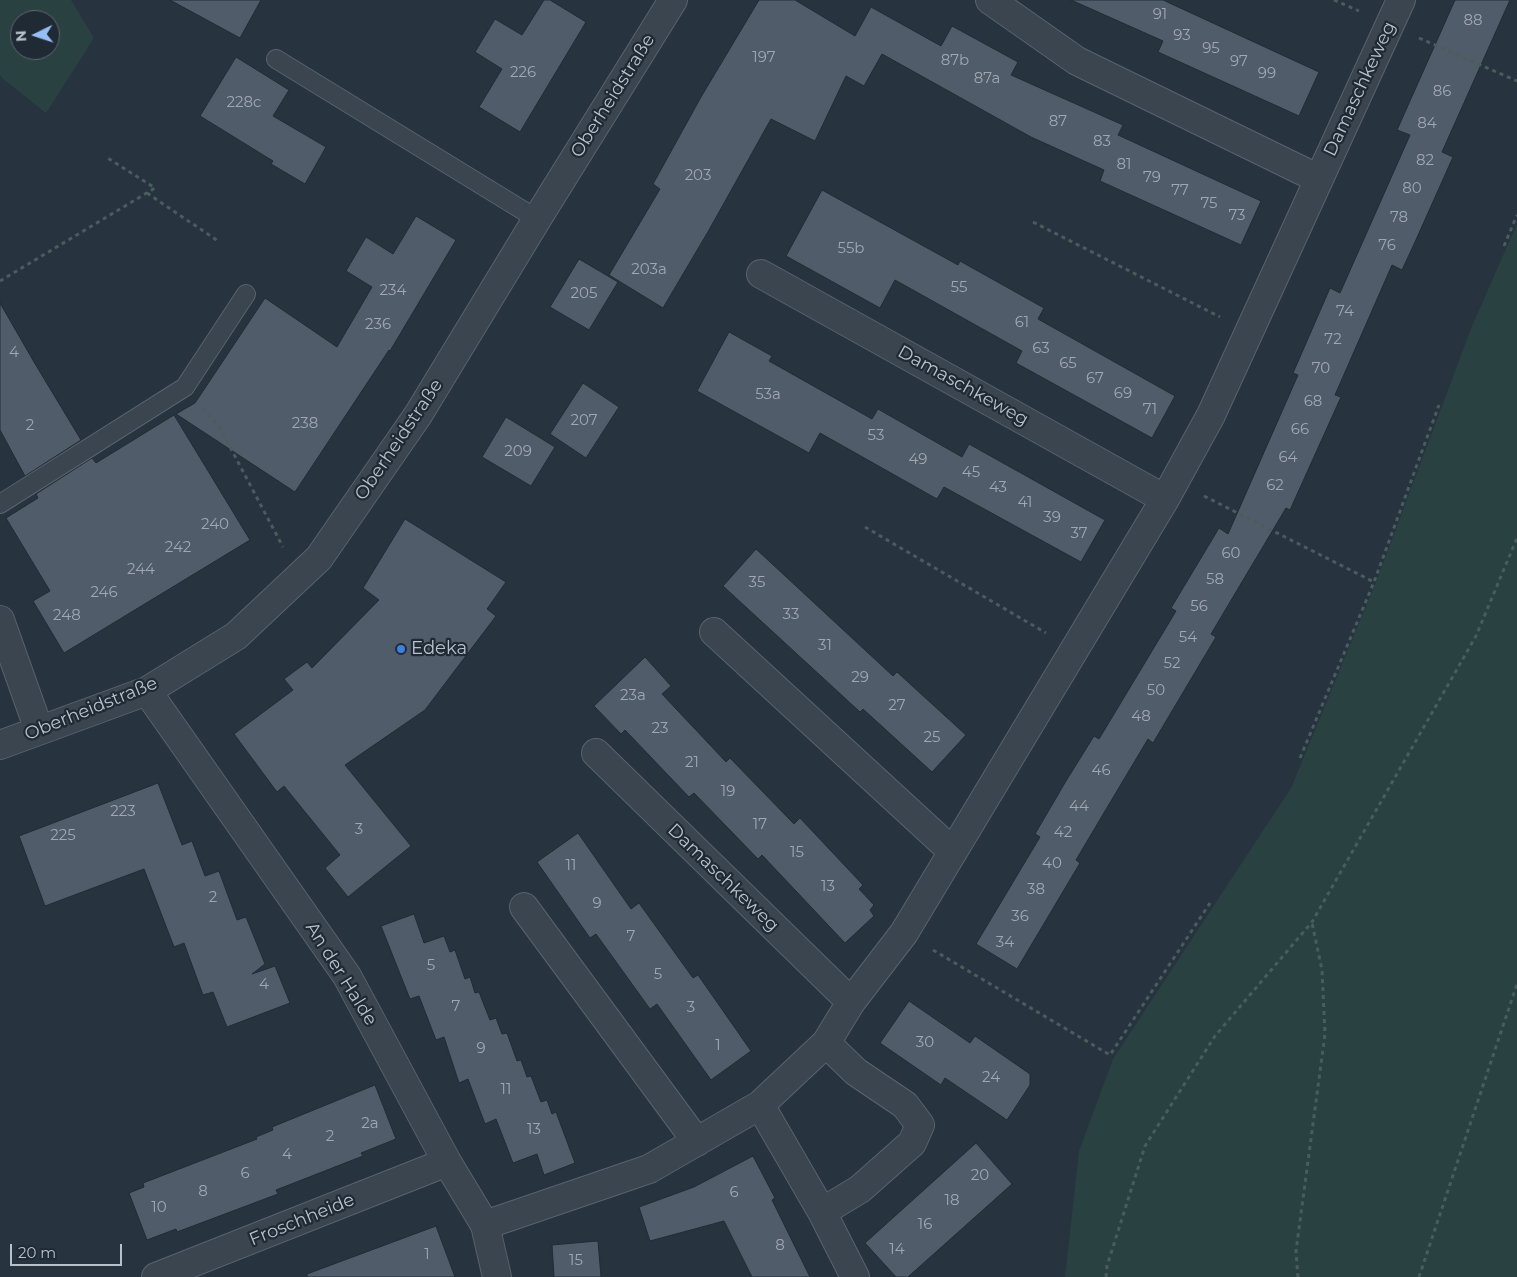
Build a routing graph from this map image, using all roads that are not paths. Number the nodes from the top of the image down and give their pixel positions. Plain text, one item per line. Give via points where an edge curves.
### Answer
1 (673, 0) edge
2 (990, 0) edge
3 (1401, 0) edge
4 (276, 59) dead end
5 (1319, 178) junction
6 (537, 219) junction
7 (761, 274) dead end
8 (246, 294) dead end
9 (1170, 490) junction
10 (0, 504) edge
11 (0, 620) edge
12 (714, 632) dead end
13 (147, 691) junction
14 (40, 730) junction
15 (0, 745) edge
16 (596, 753) dead end
17 (952, 851) junction
18 (524, 907) dead end
19 (851, 1002) junction
20 (826, 1043) junction
21 (760, 1105) junction
22 (697, 1142) junction
23 (447, 1162) junction
24 (822, 1212) junction
25 (485, 1225) junction
26 (156, 1277) edge
27 (497, 1277) edge
28 (855, 1277) edge

1 - 6 street, Oberheidstraße
2 - 5 street, Damaschkeweg via 1077,61
3 - 5 street, Damaschkeweg
4 - 6 lane
5 - 9 street, Damaschkeweg via 1211,415
6 - 13 street, Oberheidstraße via 418,415 319,558 236,636
7 - 9 street, Damaschkeweg
8 - 10 lane via 185,387
9 - 17 street, Damaschkeweg
11 - 14 street
12 - 17 street
13 - 14 street, Oberheidstraße
13 - 23 street, An der Halde via 346,976
14 - 15 street, Oberheidstraße
16 - 19 street, Damaschkeweg
17 - 19 street, Damaschkeweg via 904,933
18 - 22 street
19 - 20 street, Damaschkeweg
20 - 21 street, Damaschkeweg
20 - 24 street via 856,1072 904,1105 920,1125 912,1143 860,1189
21 - 22 street, Damaschkeweg
21 - 24 street
22 - 25 street, Damaschkeweg via 649,1169
23 - 25 street, An der Halde
23 - 26 street, Froschheide
24 - 28 street
25 - 27 street, An der Halde

